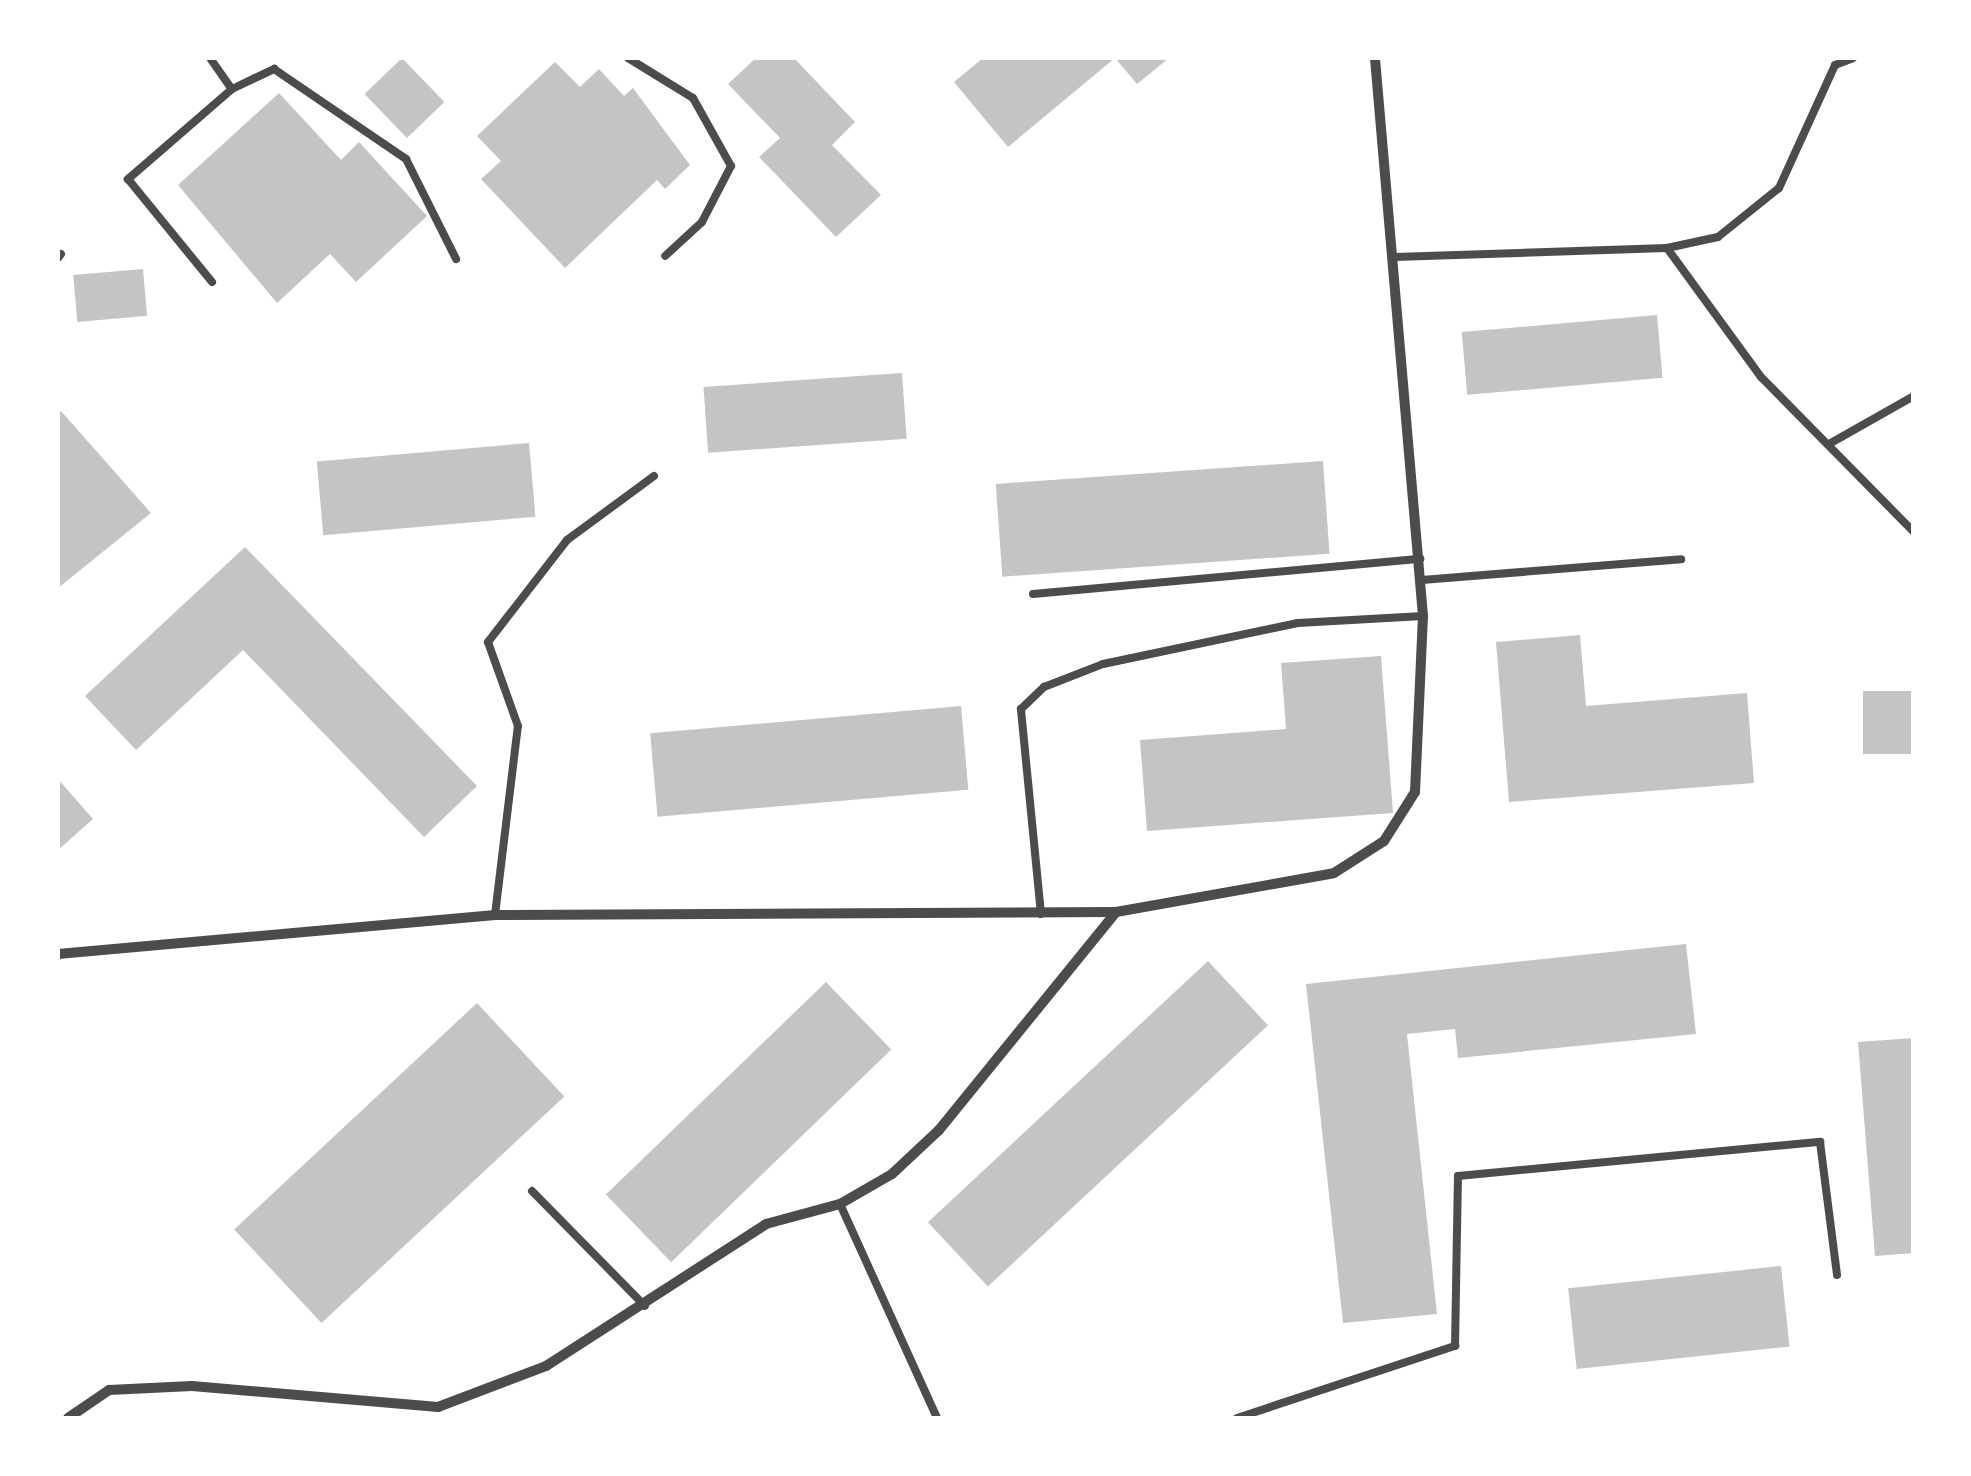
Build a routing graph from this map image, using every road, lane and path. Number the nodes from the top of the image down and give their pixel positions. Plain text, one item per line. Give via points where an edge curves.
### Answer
1 (210, 58) edge
2 (628, 58) edge
3 (1375, 58) edge
4 (1853, 58) edge
5 (232, 89) junction
6 (1667, 248) junction
7 (666, 256) dead end
8 (1394, 257) junction
9 (456, 259) dead end
10 (212, 282) dead end
11 (1914, 396) edge
12 (1829, 444) junction
13 (654, 476) dead end
14 (1914, 532) edge
15 (1420, 559) junction
16 (1681, 559) dead end
17 (1422, 580) junction
18 (1033, 594) dead end
19 (1423, 616) junction
20 (1116, 912) junction
21 (1041, 914) junction
22 (496, 916) junction
23 (58, 954) edge
24 (532, 1191) dead end
25 (840, 1204) junction
26 (1838, 1275) dead end
27 (645, 1306) junction
28 (68, 1418) edge
29 (938, 1418) edge
30 (1237, 1418) edge

1 - 5 lane
2 - 7 lane via 693,98 731,166 702,222
3 - 8 street
4 - 6 lane via 1835,65 1779,188 1718,237
5 - 9 lane via 274,68 406,159
5 - 10 lane via 128,178
6 - 8 lane
6 - 12 lane via 1761,377
8 - 15 street
11 - 12 lane
12 - 14 lane
13 - 22 lane via 567,540 488,642 518,726
15 - 17 street
15 - 18 lane
16 - 17 lane
17 - 19 street
19 - 20 street via 1415,792 1384,841 1334,873
19 - 21 lane via 1298,623 1104,664 1044,687 1022,709
20 - 21 street
20 - 25 street via 940,1130 892,1174
21 - 22 street
22 - 23 street
24 - 27 lane
25 - 27 street via 766,1224
25 - 29 lane
26 - 30 lane via 1820,1142 1458,1176 1455,1346
27 - 28 street via 546,1366 438,1407 192,1386 110,1390

